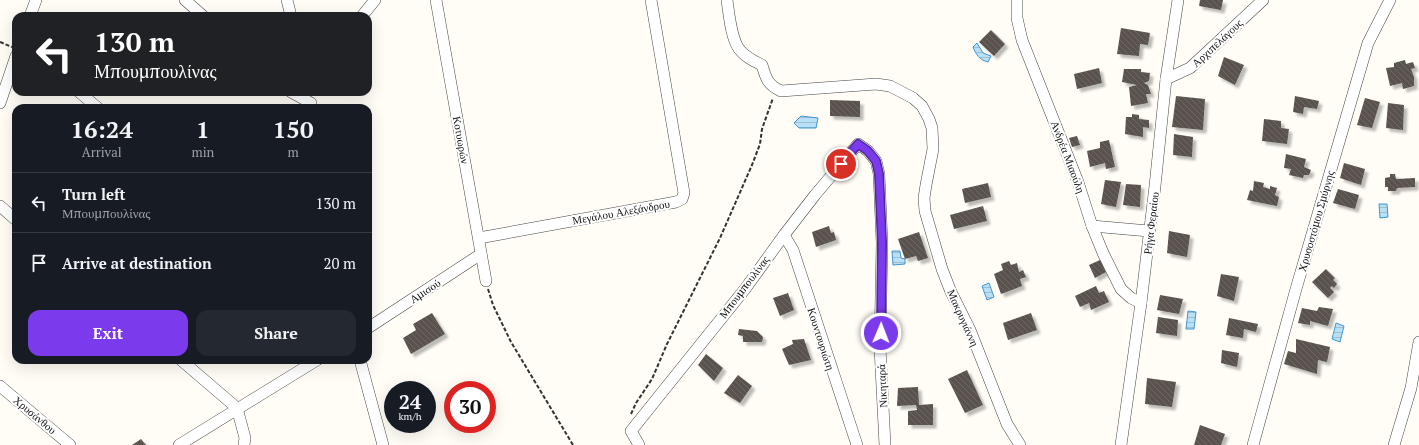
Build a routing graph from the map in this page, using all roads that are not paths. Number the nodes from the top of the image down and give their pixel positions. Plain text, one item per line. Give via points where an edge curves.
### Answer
1 (36, 0) edge
2 (185, 0) edge
3 (286, 0) edge
4 (375, 0) edge
5 (436, 0) edge
6 (651, 0) edge
7 (727, 0) edge
8 (1017, 0) edge
9 (1178, 0) edge
10 (1263, 0) edge
11 (1390, 0) edge
12 (32, 12) edge
13 (198, 12) edge
14 (290, 12) edge
15 (365, 12) edge
16 (12, 68) edge
17 (1166, 79) junction
18 (84, 96) edge
19 (297, 96) edge
20 (0, 103) edge
21 (93, 104) edge
22 (309, 104) edge
23 (858, 144) joint
24 (0, 206) edge
25 (12, 216) edge
26 (1092, 226) junction
27 (1149, 231) junction
28 (784, 235) junction
29 (479, 238) junction
30 (481, 254) junction
31 (486, 281) road end
32 (1141, 303) junction
33 (372, 325) edge
34 (1419, 342) edge
35 (186, 364) edge
36 (310, 364) edge
37 (361, 364) edge
38 (0, 386) edge
39 (237, 408) junction
40 (70, 445) edge
41 (179, 445) edge
42 (244, 445) edge
43 (383, 445) edge
44 (639, 445) edge
45 (857, 445) edge
46 (885, 445) edge
47 (1020, 445) edge
48 (1121, 445) edge
49 (1253, 445) edge
50 (1394, 445) edge

1 - 12 street
2 - 13 street
3 - 14 street
4 - 15 street
5 - 29 street, Κοτυωρών
6 - 29 street, Μεγάλου Αλεξάνδρου via 684,193 682,199
7 - 47 street, Μακρυγιάννη via 738,48 762,65 766,78 773,87 781,91 876,84 890,86 913,98 922,106 932,128 933,149 924,198 925,211 951,292 970,330 1007,424
8 - 26 street, Ανδρέα Μιαούλη via 1017,18 1022,40 1078,182
9 - 17 street, Ρήγα Φεραίου
10 - 17 street, Αρχιπελάγους via 1190,68
11 - 49 street, Χρυσοστόμου Σμύρνης via 1368,43
16 - 20 street
17 - 27 street, Ρήγα Φεραίου
18 - 21 street
19 - 22 street
23 - 28 street, Μπουμπουλίνας
23 - 46 street, Νικηταρά via 876,161 879,174 882,243 880,348
24 - 25 street
26 - 27 street
26 - 32 street, Ανδρέα Μιαούλη via 1121,289
27 - 32 street, Ρήγα Φεραίου
28 - 44 street, Μπουμπουλίνας via 745,289 631,431
28 - 45 street, Κουντουριώτη via 793,250
29 - 30 street, Κοτυωρών
30 - 31 street, Κοτυωρών
30 - 33 street, Αμισού
32 - 48 street, Ρήγα Φεραίου
34 - 50 street via 1411,388
35 - 39 street
36 - 39 street
37 - 43 street
38 - 40 street, Χρυσάνθου
39 - 41 street
39 - 42 street

